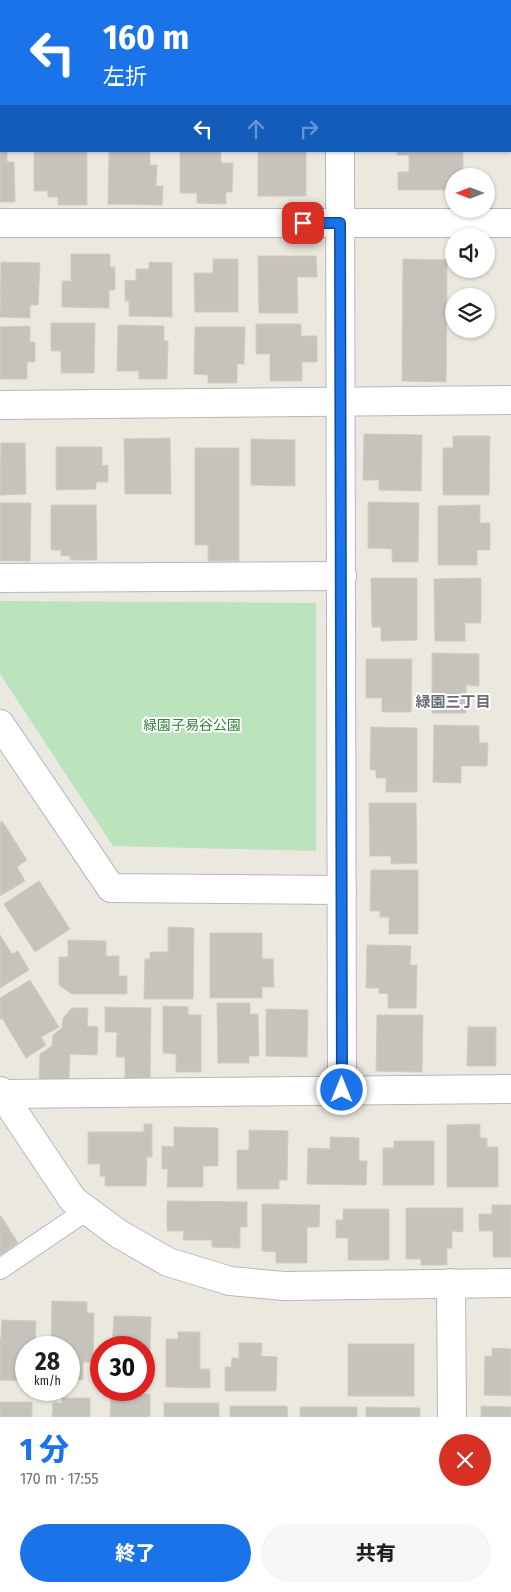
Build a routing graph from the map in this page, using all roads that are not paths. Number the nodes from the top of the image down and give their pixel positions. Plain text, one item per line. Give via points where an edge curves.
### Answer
1 (340, 152) edge
2 (0, 223) edge
3 (340, 223) junction
4 (511, 223) edge
5 (511, 400) edge
6 (341, 402) junction
7 (0, 405) edge
8 (342, 576) junction
9 (0, 578) edge
10 (0, 724) edge
11 (342, 890) junction
12 (511, 1088) edge
13 (342, 1090) junction
14 (1, 1092) edge
15 (86, 1210) junction
16 (0, 1269) edge
17 (451, 1283) junction
18 (511, 1283) edge
19 (452, 1417) edge

1 - 3 street
2 - 3 street
3 - 4 street
3 - 6 street
5 - 6 street
6 - 7 street
6 - 8 street
8 - 9 street
8 - 11 street
10 - 11 street via 111,888
11 - 13 street
12 - 13 street
13 - 14 street
14 - 15 street via 73,1200
15 - 16 lane
15 - 17 street via 119,1234 168,1262 230,1281 284,1286
17 - 18 street
17 - 19 street

